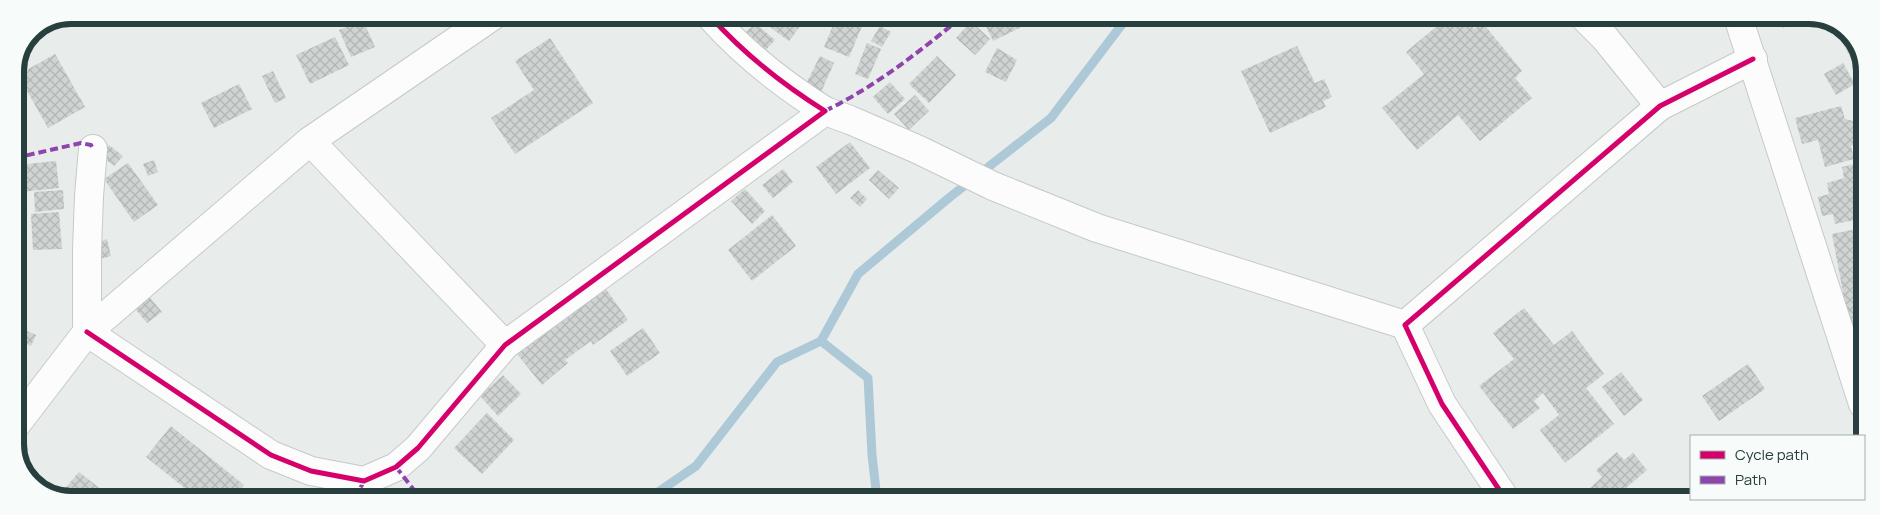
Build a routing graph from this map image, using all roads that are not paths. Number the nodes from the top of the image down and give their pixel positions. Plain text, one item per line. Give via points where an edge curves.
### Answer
1 (482, 24) edge
2 (717, 24) edge
3 (1591, 24) edge
4 (1740, 24) edge
5 (1753, 59) junction
6 (1660, 106) junction
7 (825, 111) junction
8 (310, 141) junction
9 (93, 149) dead end
10 (1405, 325) junction
11 (88, 332) junction
12 (504, 345) junction
13 (1856, 382) edge
14 (24, 414) edge
15 (1500, 491) edge

1 - 8 street
2 - 7 street via 765,70
3 - 6 street
4 - 5 street
5 - 6 street
5 - 13 street
6 - 10 street
7 - 10 street via 919,150 992,186 1097,228
7 - 12 street
8 - 11 street
8 - 12 street
9 - 11 street via 88,232
10 - 15 street via 1442,404
11 - 12 street via 271,455 311,471 364,481 396,467 418,448
11 - 14 street

